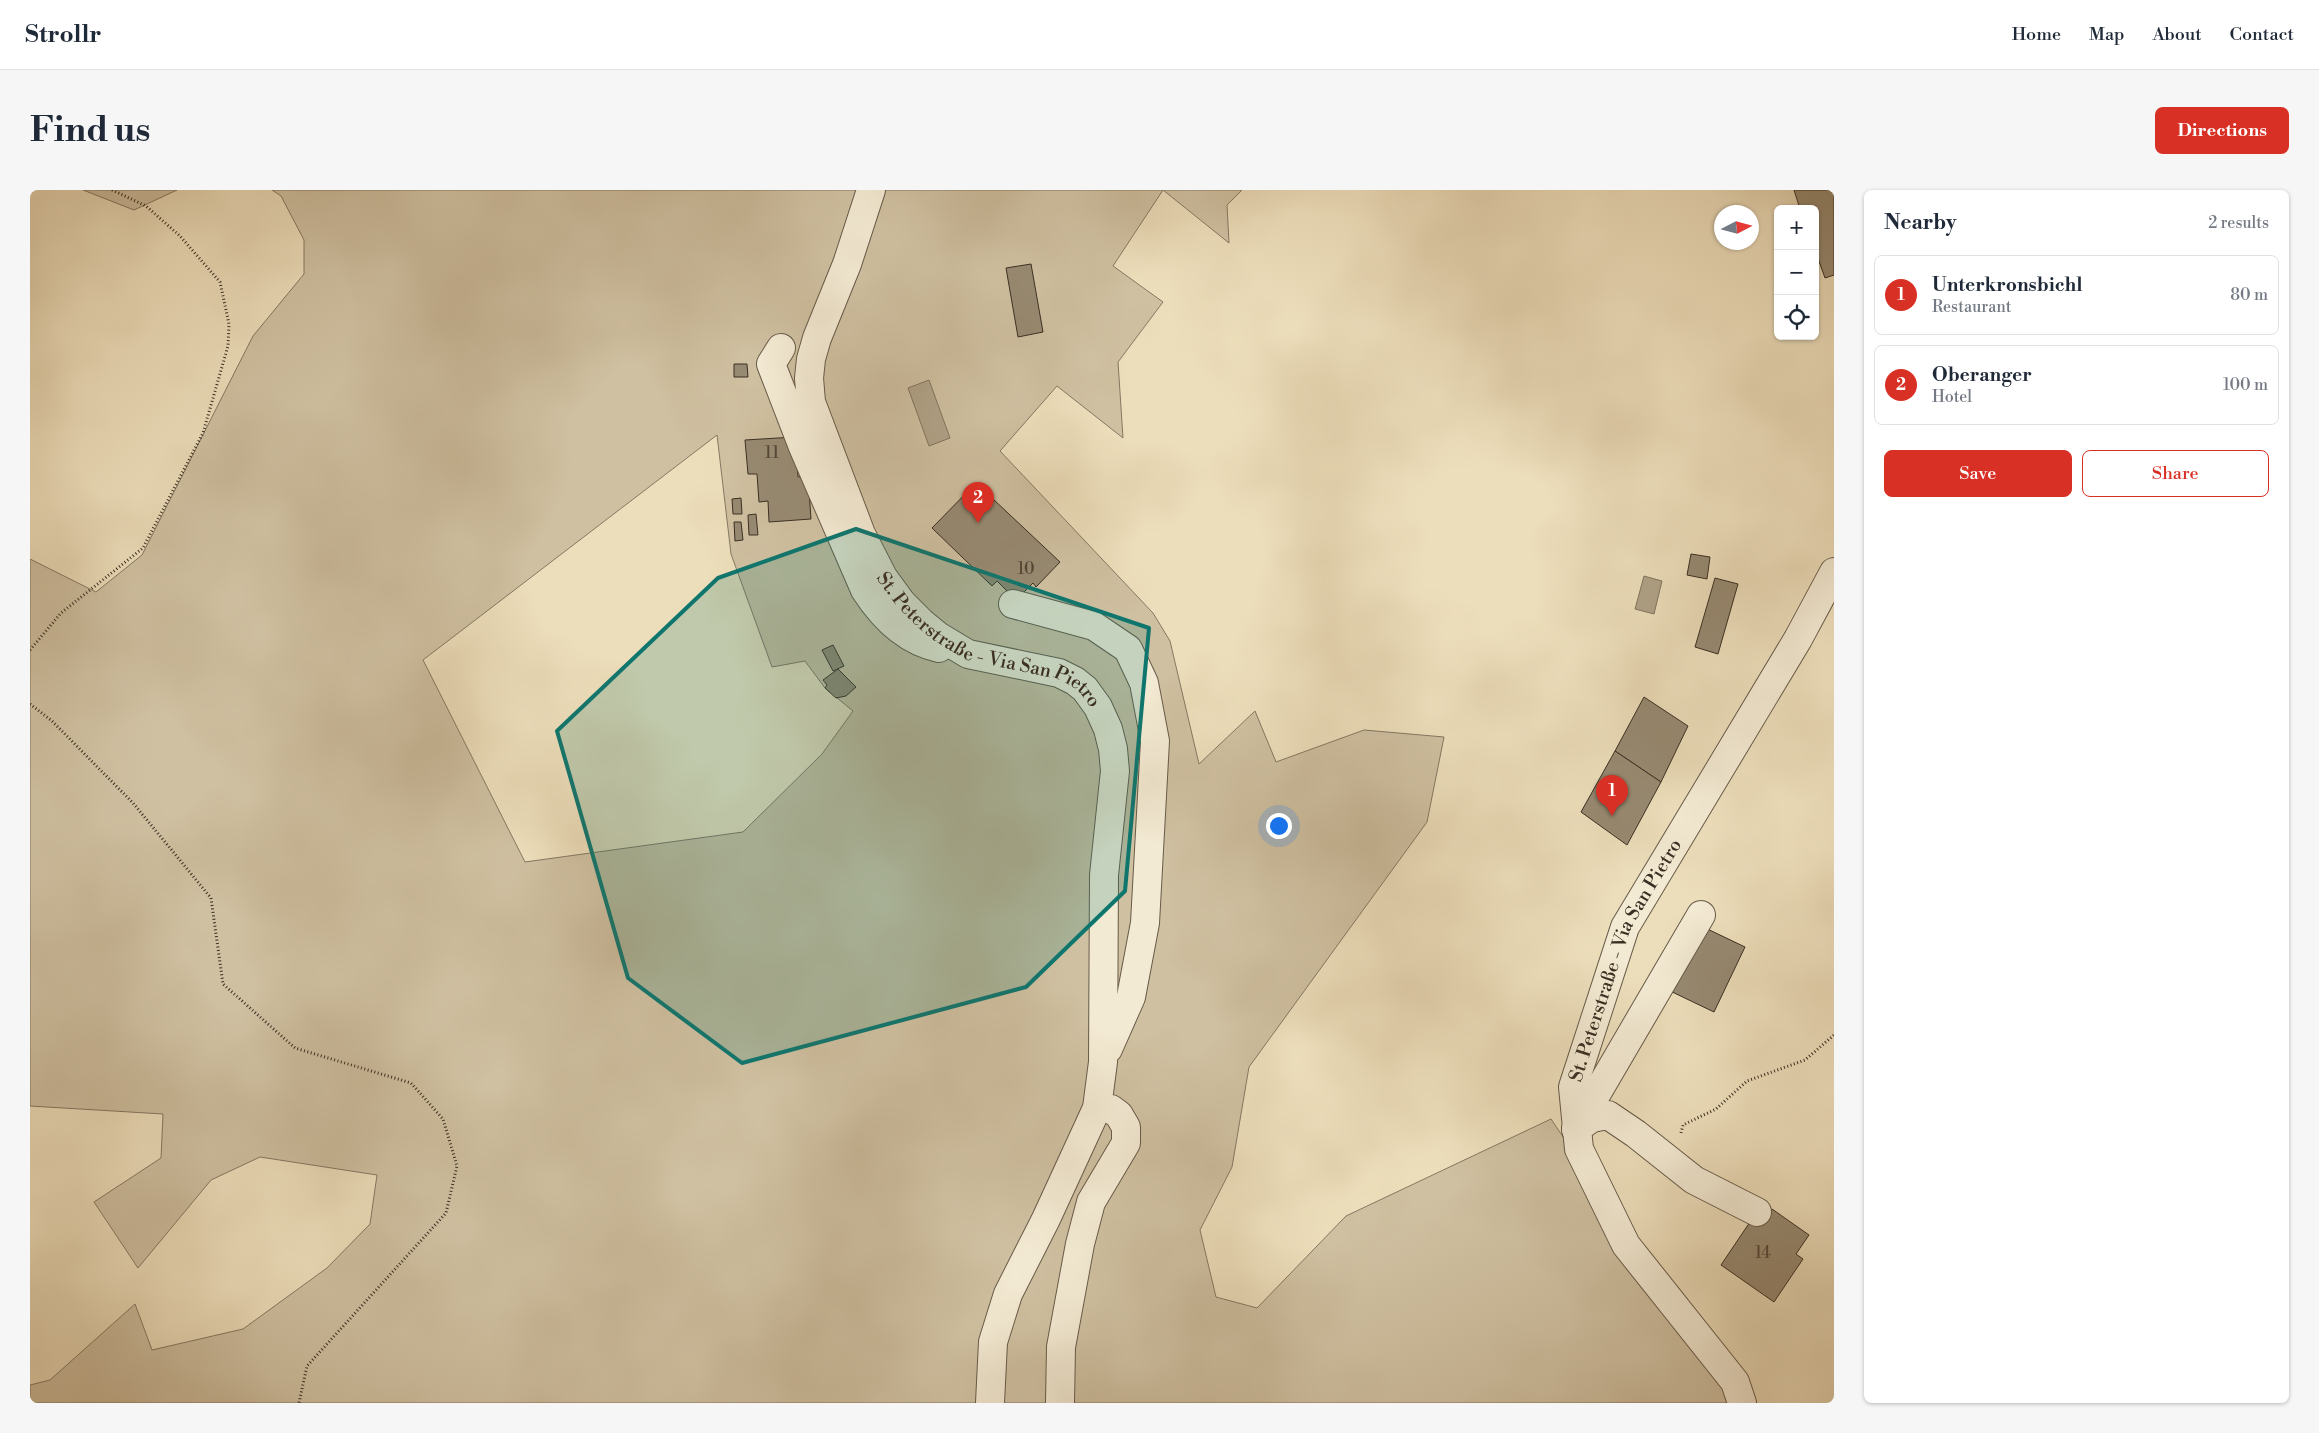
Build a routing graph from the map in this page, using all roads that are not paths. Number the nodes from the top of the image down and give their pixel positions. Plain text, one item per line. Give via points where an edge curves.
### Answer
1 (871, 190) edge
2 (781, 348) dead end
3 (1834, 572) edge
4 (1013, 604) dead end
5 (968, 654) junction
6 (1701, 915) dead end
7 (1103, 1062) junction
8 (1097, 1108) junction
9 (1576, 1129) junction
10 (1757, 1212) dead end
11 (990, 1403) edge
12 (1060, 1403) edge
13 (1742, 1403) edge

1 - 5 street, St. Peterstraße - Via San Pietro via 847,264 815,345 809,378 811,402 861,534 883,577 920,622
2 - 5 street via 772,364 802,447 865,590 877,609 910,637 934,647
3 - 9 street, St. Peterstraße - Via San Pietro via 1798,640 1625,927 1573,1087
4 - 7 street via 1094,626 1128,650 1144,683 1155,741 1145,923 1130,997
5 - 7 street, St. Peterstraße - Via San Pietro via 1059,673 1075,681 1098,707 1108,729 1115,771 1104,875
6 - 9 street
7 - 8 street, St. Peterstraße - Via San Pietro
8 - 11 street, St. Peterstraße - Via San Pietro via 1008,1294 993,1342
8 - 12 street via 1111,1109 1119,1115 1126,1127 1126,1143 1091,1202 1080,1244 1061,1347
9 - 10 street via 1592,1118 1608,1115 1694,1180
9 - 13 street, St. Peterstraße - Via San Pietro via 1579,1149 1626,1245 1735,1382

